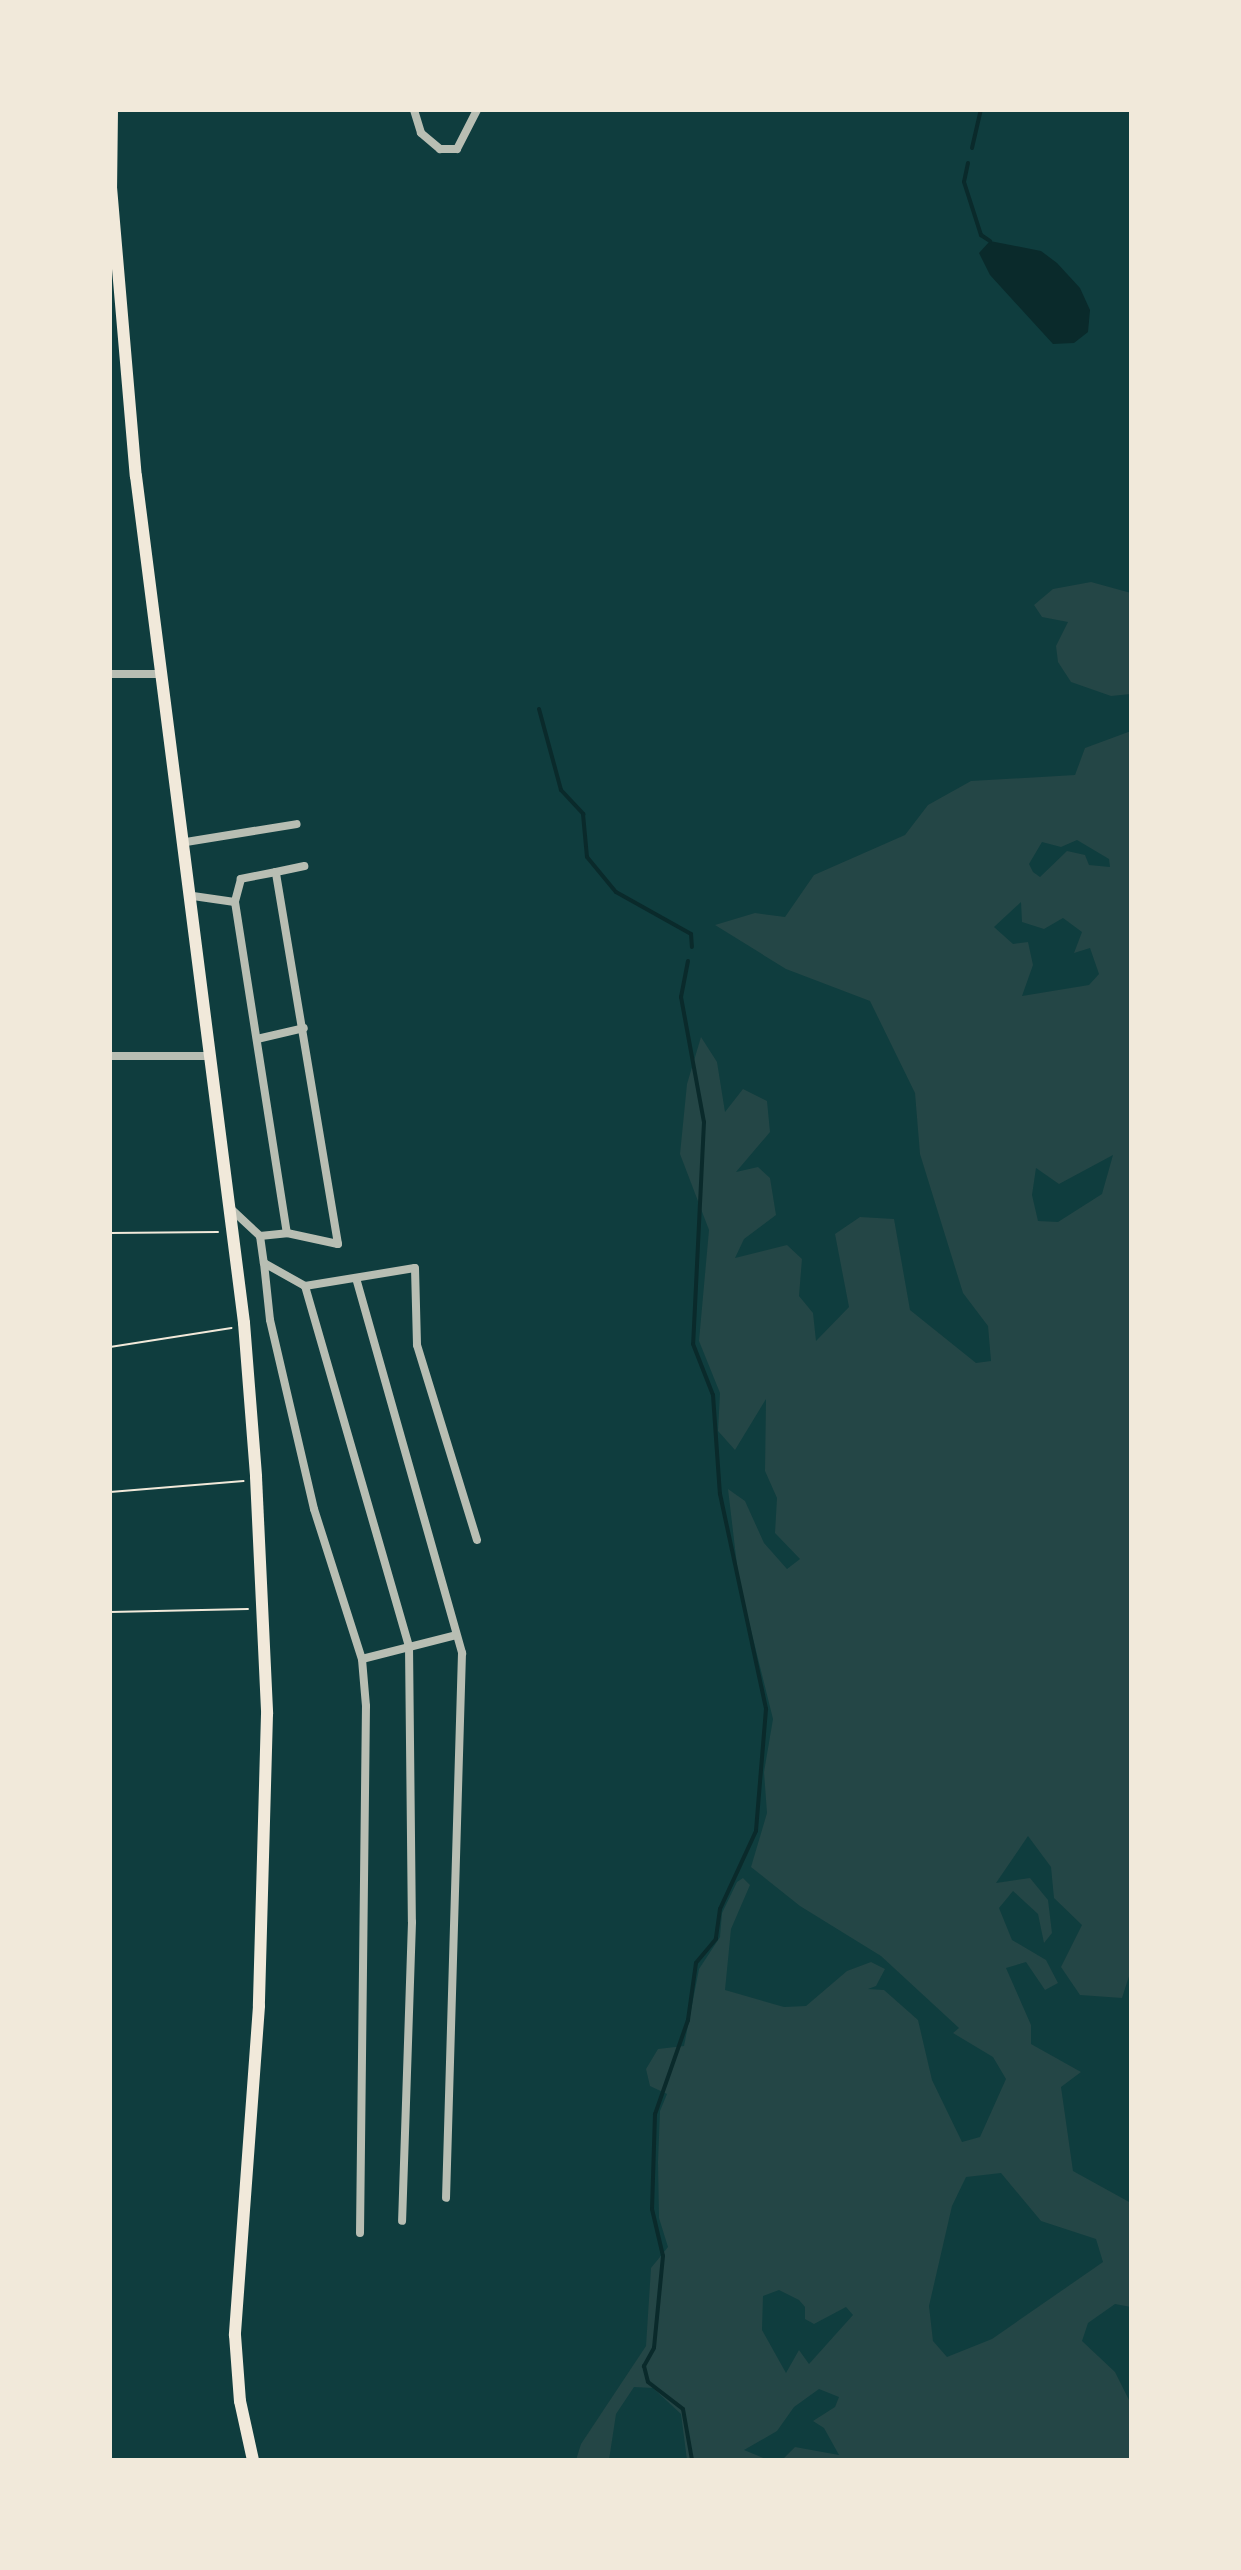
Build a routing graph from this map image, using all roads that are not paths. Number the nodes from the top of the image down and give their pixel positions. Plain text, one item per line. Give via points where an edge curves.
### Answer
1 (112, 110) edge
2 (414, 110) edge
3 (477, 110) edge
4 (111, 187) edge
5 (110, 674) edge
6 (161, 674) junction
7 (297, 824) dead end
8 (186, 842) junction
9 (304, 866) dead end
10 (276, 872) junction
11 (193, 896) junction
12 (235, 902) junction
13 (304, 1028) junction
14 (257, 1039) junction
15 (110, 1056) edge
16 (212, 1056) junction
17 (227, 1205) junction
18 (287, 1233) junction
19 (260, 1236) junction
20 (264, 1263) junction
21 (356, 1278) junction
22 (305, 1286) junction
23 (477, 1540) dead end
24 (456, 1635) junction
25 (409, 1646) junction
26 (362, 1659) junction
27 (446, 2198) dead end
28 (402, 2221) dead end
29 (360, 2233) dead end
30 (253, 2460) edge

1 - 4 main road
2 - 3 street via 421,133 440,149 457,149
4 - 6 main road via 135,461
5 - 6 street
6 - 8 main road
7 - 8 street
8 - 11 main road
9 - 10 street
10 - 12 street via 241,879
10 - 13 street
11 - 12 street
11 - 16 main road
12 - 14 street
13 - 14 street
13 - 18 street via 338,1244
14 - 18 street
15 - 16 street
16 - 17 main road
17 - 19 street
17 - 30 main road via 244,1323 267,1714 259,2006 235,2335 240,2401
18 - 19 street
19 - 20 street
20 - 22 street
20 - 26 street via 270,1320 314,1509
21 - 22 street
21 - 23 street via 415,1268 417,1345
21 - 24 street
22 - 25 street
24 - 25 street
24 - 27 street via 462,1653
25 - 26 street
25 - 28 street via 412,1922
26 - 29 street via 366,1706

